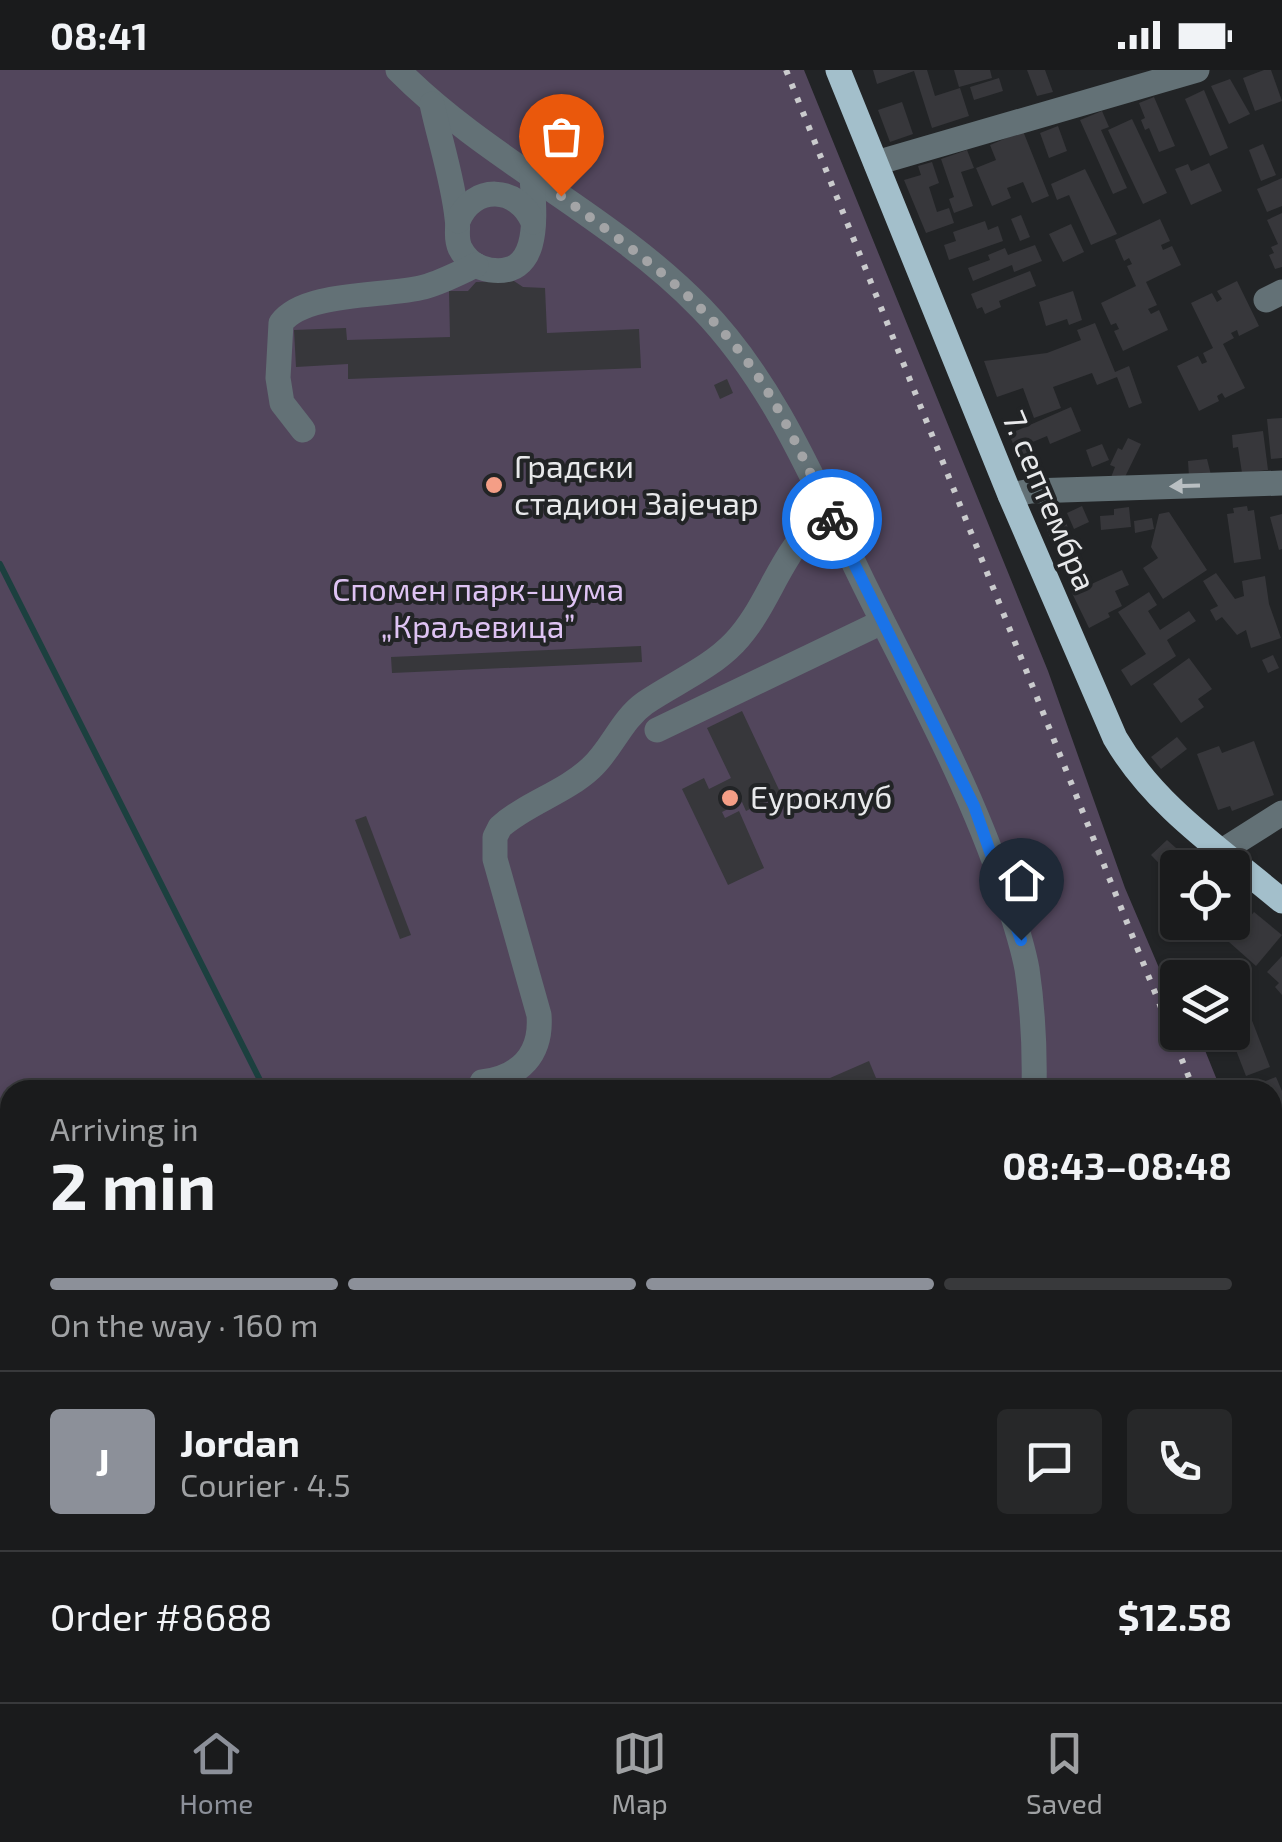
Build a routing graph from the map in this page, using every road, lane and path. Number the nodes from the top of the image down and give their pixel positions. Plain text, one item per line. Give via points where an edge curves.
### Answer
1 (398, 70) edge
2 (838, 70) edge
3 (1197, 70) edge
4 (432, 104) junction
5 (876, 163) junction
6 (532, 174) junction
7 (458, 221) junction
8 (533, 222) junction
9 (476, 266) junction
10 (303, 430) dead end
11 (1282, 483) edge
12 (1010, 495) junction
13 (829, 513) junction
14 (882, 622) junction
15 (657, 730) dead end
16 (1282, 813) edge
17 (1221, 850) edge
18 (1224, 850) edge
19 (1250, 875) edge
20 (1282, 902) edge
21 (500, 1080) edge
22 (1034, 1080) edge

1 - 4 street
2 - 5 main road, 7. септембра
3 - 5 street
4 - 6 street
4 - 7 street
5 - 12 main road, 7. септембра
6 - 8 street
6 - 13 street via 684,292 734,344 760,378
7 - 8 street via 468,204 496,193 523,205
7 - 9 street via 458,241
8 - 9 street via 529,252 515,266
9 - 10 street via 426,287 306,306 286,316 278,378 282,403
11 -> 12 street
12 - 17 main road, 7. септембра via 1129,763
13 - 14 street
13 - 21 street via 795,543 734,643 641,705 590,769 500,827 494,859 540,1015 537,1048
14 - 15 street
14 - 22 street via 974,806 1021,940 1035,1035
16 - 18 street
19 - 20 main road, 7. септембра

